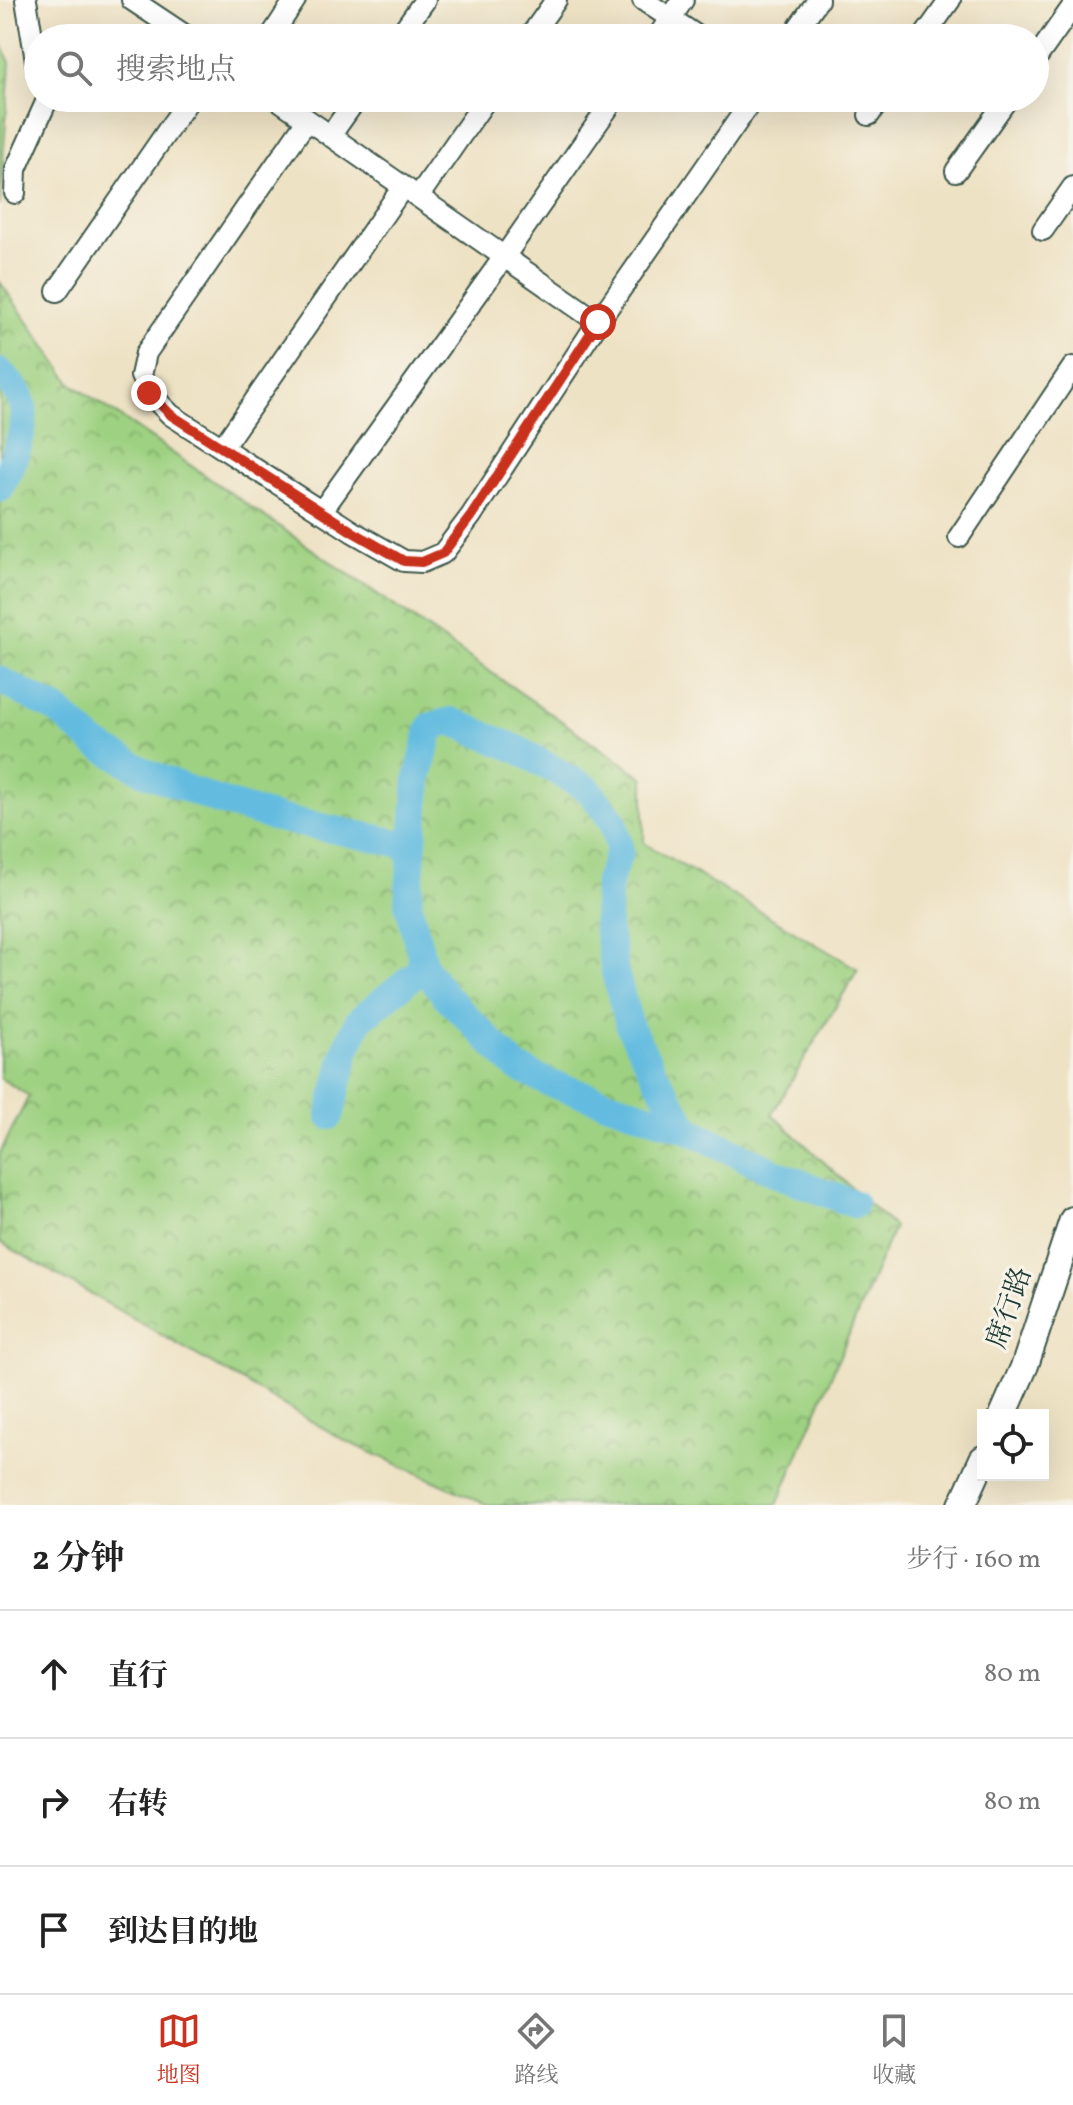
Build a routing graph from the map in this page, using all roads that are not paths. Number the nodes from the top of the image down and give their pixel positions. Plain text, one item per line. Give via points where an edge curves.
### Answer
1 (26, 0) edge
2 (132, 0) edge
3 (295, 0) edge
4 (425, 0) edge
5 (556, 0) edge
6 (643, 0) edge
7 (683, 0) edge
8 (818, 0) edge
9 (950, 0) edge
10 (1068, 7) edge
11 (670, 18) junction
12 (30, 24) edge
13 (168, 24) edge
14 (279, 24) edge
15 (408, 24) edge
16 (539, 24) edge
17 (666, 24) edge
18 (679, 24) edge
19 (801, 24) edge
20 (933, 24) edge
21 (1049, 38) edge
22 (40, 112) edge
23 (180, 112) edge
24 (296, 112) edge
25 (347, 112) edge
26 (476, 112) edge
27 (605, 112) edge
28 (744, 112) edge
29 (998, 112) edge
30 (307, 120) junction
31 (330, 136) junction
32 (956, 171) dead end
33 (1073, 187) edge
34 (410, 192) junction
35 (15, 193) dead end
36 (1043, 230) dead end
37 (504, 257) junction
38 (57, 291) dead end
39 (598, 322) junction
40 (1073, 367) edge
41 (222, 448) junction
42 (321, 512) junction
43 (959, 537) dead end
44 (1073, 1220) edge
45 (1006, 1409) edge
46 (977, 1472) edge
47 (962, 1505) edge

1 - 12 street
2 - 13 street
3 - 14 street
4 - 15 street
5 - 16 street
6 - 11 street
7 - 11 street
8 - 19 street
9 - 20 street
10 - 21 street
11 - 17 street
11 - 18 street
22 - 35 street via 16,169
23 - 38 street
24 - 30 street
25 - 31 street
26 - 34 street
27 - 37 street
28 - 39 street
29 - 32 street
30 - 31 street
30 - 41 street via 146,353 141,376 149,393 171,415
31 - 34 street
33 - 36 street
34 - 37 street
34 - 41 street
37 - 39 street
37 - 42 street
39 - 42 street via 443,553 422,562 404,561
40 - 43 street
41 - 42 street
44 - 45 street, 席行路
46 - 47 street

